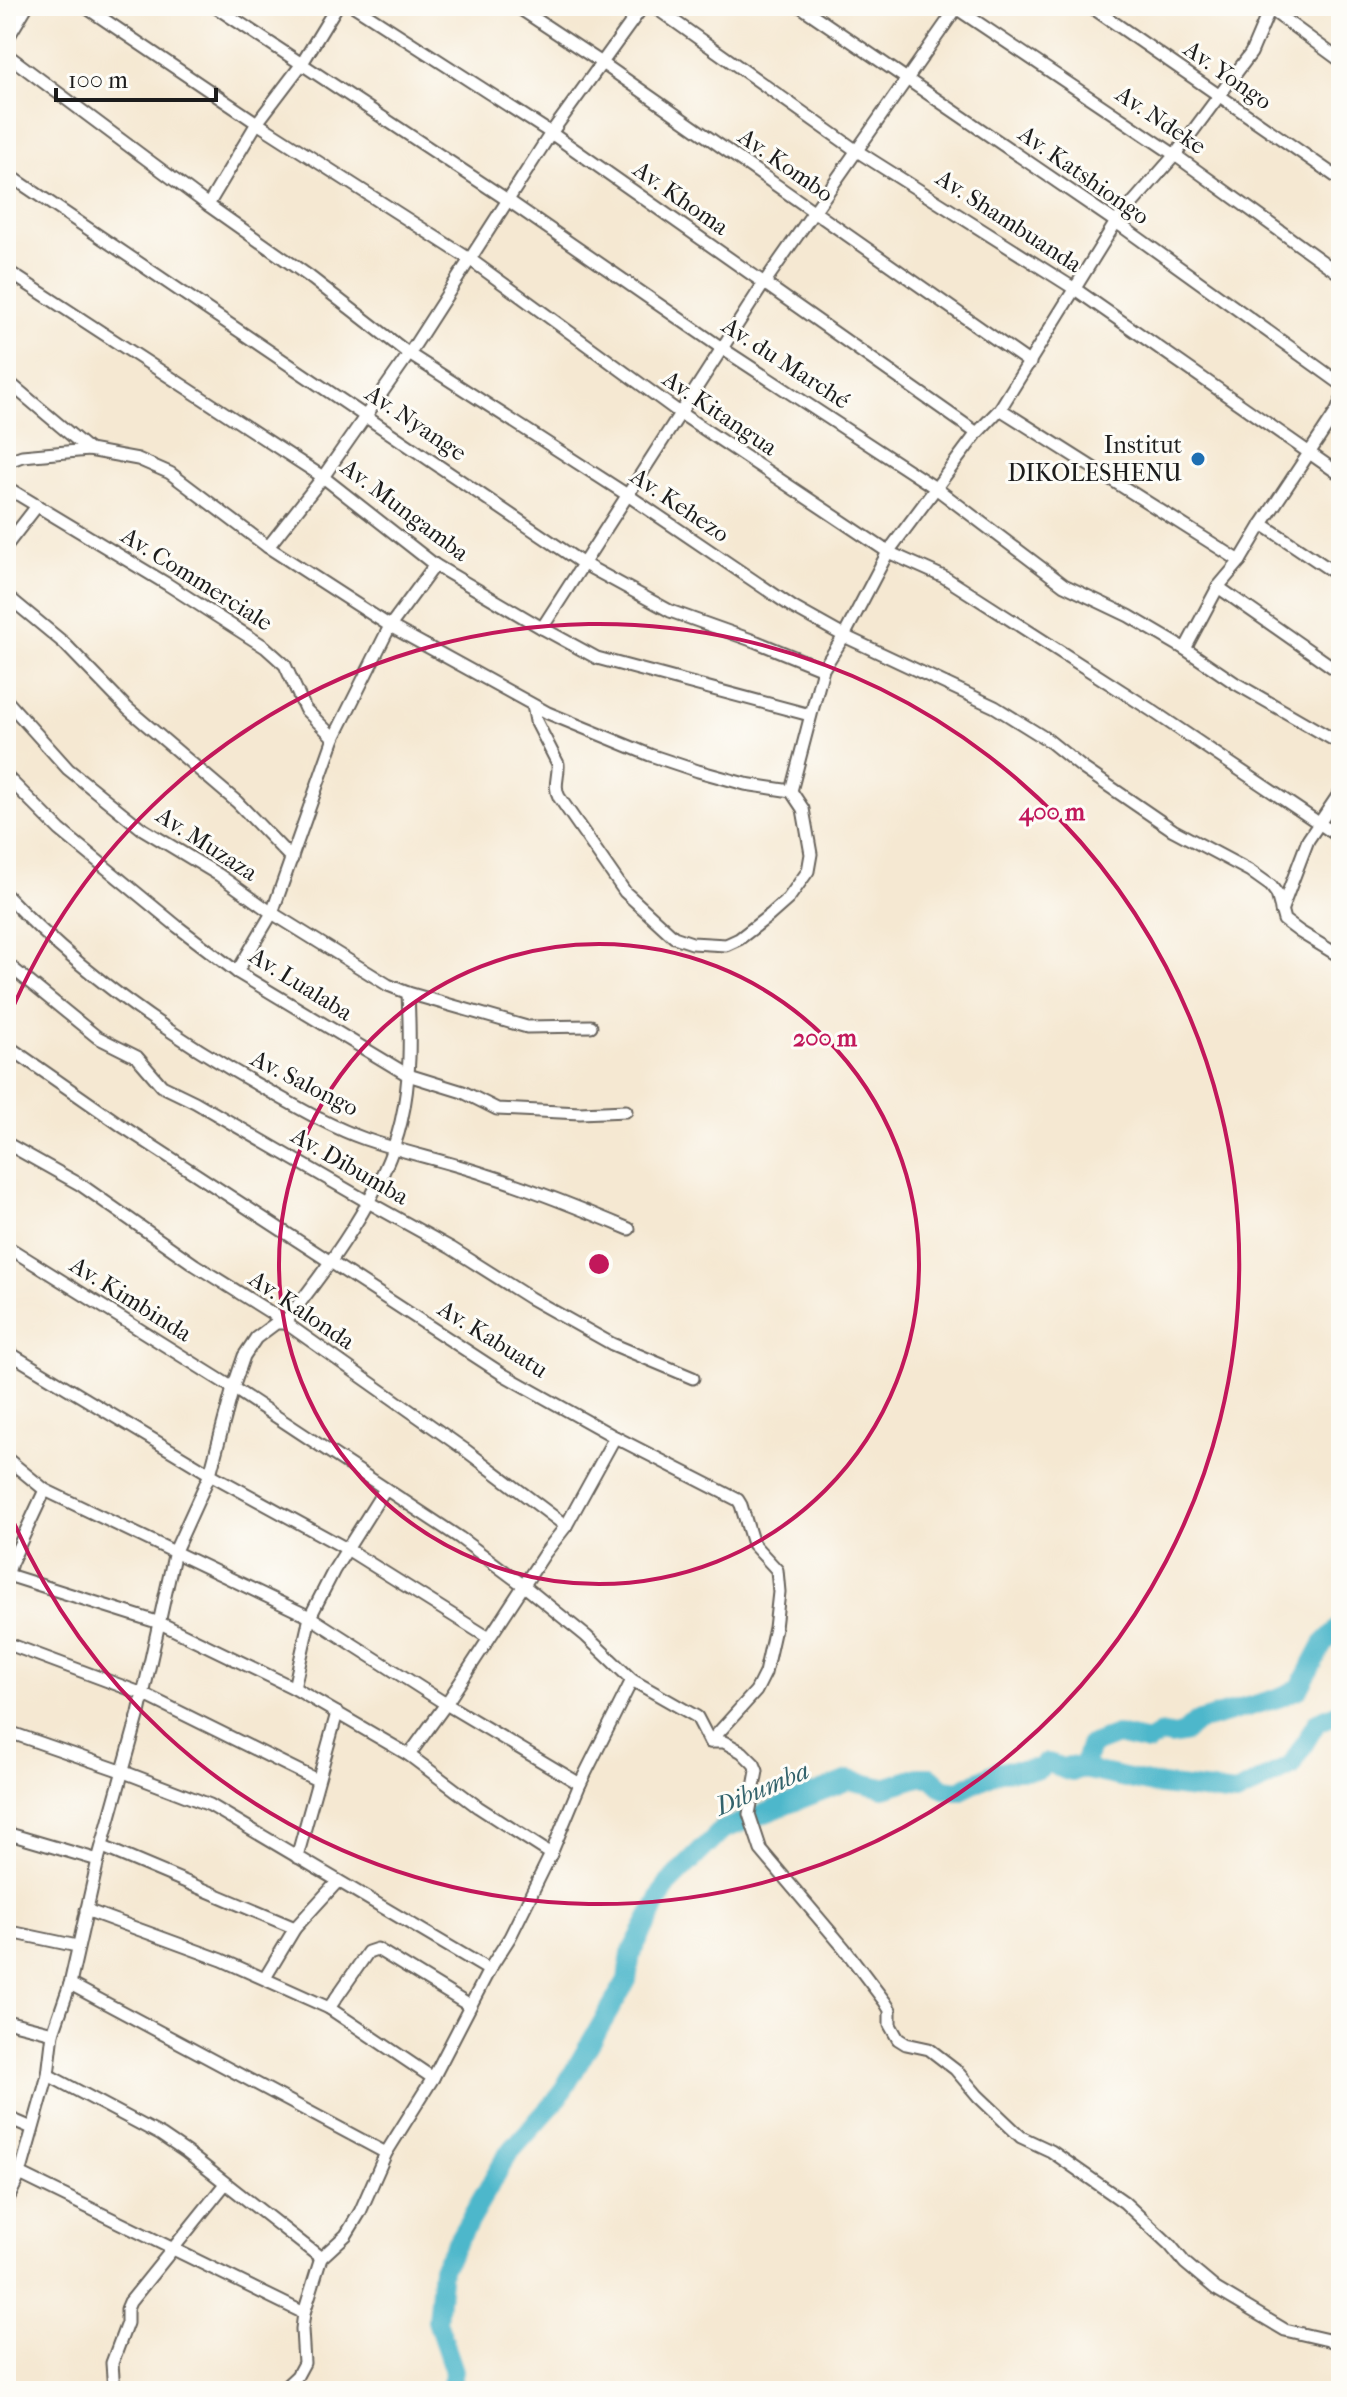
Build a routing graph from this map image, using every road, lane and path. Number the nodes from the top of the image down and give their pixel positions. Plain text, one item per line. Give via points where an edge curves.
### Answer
1 (27, 6) edge
2 (84, 6) edge
3 (214, 6) edge
4 (337, 6) edge
5 (354, 6) edge
6 (516, 6) edge
7 (643, 6) edge
8 (653, 6) edge
9 (800, 6) edge
10 (1090, 6) edge
11 (956, 7) edge
12 (1268, 7) edge
13 (6, 41) edge
14 (6, 54) edge
15 (1341, 61) edge
16 (602, 63) junction
17 (301, 65) junction
18 (906, 80) junction
19 (1219, 96) junction
20 (257, 123) junction
21 (551, 133) junction
22 (857, 151) junction
23 (1175, 155) junction
24 (6, 173) edge
25 (1341, 180) edge
26 (509, 201) junction
27 (208, 205) junction
28 (815, 212) junction
29 (1116, 222) junction
30 (471, 260) junction
31 (6, 270) edge
32 (1341, 275) edge
33 (764, 283) junction
34 (1075, 289) junction
35 (723, 349) junction
36 (409, 354) junction
37 (1030, 363) junction
38 (6, 380) edge
39 (1340, 380) edge
40 (1341, 400) edge
41 (1000, 409) junction
42 (680, 413) junction
43 (365, 415) junction
44 (977, 433) junction
45 (89, 450) junction
46 (1310, 454) junction
47 (6, 462) edge
48 (1341, 475) edge
49 (323, 477) junction
50 (6, 487) edge
51 (937, 489) junction
52 (629, 496) junction
53 (37, 506) junction
54 (1262, 524) junction
55 (6, 546) edge
56 (268, 547) junction
57 (888, 552) junction
58 (1240, 561) junction
59 (582, 563) junction
60 (435, 565) junction
61 (1341, 577) edge
62 (1218, 587) junction
63 (6, 595) edge
64 (390, 626) junction
65 (542, 628) junction
66 (844, 636) junction
67 (1185, 649) junction
68 (823, 669) junction
69 (1341, 673) edge
70 (6, 700) edge
71 (533, 705) junction
72 (810, 715) junction
73 (334, 738) junction
74 (1341, 744) edge
75 (6, 776) edge
76 (791, 791) junction
77 (1341, 791) edge
78 (1319, 823) junction
79 (1341, 838) edge
80 (292, 859) junction
81 (6, 895) edge
82 (1281, 912) junction
83 (272, 913) junction
84 (1341, 957) edge
85 (6, 963) edge
86 (237, 972) junction
87 (408, 993) junction
88 (591, 1026) dead end
89 (6, 1045) edge
90 (408, 1075) junction
91 (626, 1111) dead end
92 (6, 1143) edge
93 (393, 1146) junction
94 (368, 1202) junction
95 (629, 1229) dead end
96 (6, 1246) edge
97 (329, 1261) junction
98 (284, 1323) junction
99 (6, 1351) edge
100 (693, 1378) dead end
101 (233, 1388) junction
102 (615, 1437) junction
103 (6, 1458) edge
104 (210, 1474) junction
105 (385, 1489) junction
106 (45, 1490) junction
107 (566, 1526) junction
108 (347, 1549) junction
109 (175, 1551) junction
110 (8, 1561) edge
111 (7, 1578) edge
112 (523, 1585) junction
113 (310, 1617) junction
114 (160, 1623) junction
115 (489, 1638) junction
116 (6, 1643) edge
117 (632, 1680) junction
118 (294, 1688) junction
119 (143, 1694) junction
120 (446, 1704) junction
121 (337, 1713) junction
122 (6, 1731) edge
123 (710, 1742) junction
124 (409, 1755) junction
125 (124, 1772) junction
126 (317, 1780) junction
127 (580, 1784) junction
128 (6, 1833) edge
129 (103, 1847) junction
130 (551, 1854) junction
131 (297, 1857) junction
132 (98, 1860) junction
133 (338, 1881) junction
134 (86, 1910) junction
135 (295, 1928) junction
136 (6, 1931) edge
137 (77, 1946) junction
138 (489, 1970) junction
139 (265, 1978) junction
140 (70, 1984) junction
141 (470, 2006) junction
142 (329, 2008) junction
143 (6, 2021) edge
144 (53, 2033) junction
145 (48, 2075) junction
146 (433, 2078) junction
147 (6, 2117) edge
148 (32, 2128) junction
149 (386, 2153) junction
150 (20, 2174) junction
151 (225, 2184) junction
152 (6, 2203) edge
153 (171, 2248) junction
154 (321, 2258) junction
155 (304, 2313) junction
156 (1341, 2343) edge
157 (114, 2391) edge
158 (281, 2391) edge

1 - 13 street
2 - 20 street, Av. Kitangua
3 - 17 street, Av. du Marché
4 - 17 street
5 - 21 street, Av. Khoma
6 - 16 street, Av. Kombo
7 - 16 street
8 - 22 street, Av. Shambuanda
9 - 18 street, Av. Katshiongo
10 - 19 street, Av. Yongo
11 - 18 street
11 - 23 street, Av. Ndeke
12 - 15 street
12 - 19 street via 1251,53
14 - 27 street, Av. Kehezo
16 - 21 street
16 - 28 street, Av. Kombo
17 - 20 street
17 - 26 street, Av. du Marché
18 - 22 street
18 - 29 street, Av. Katshiongo
19 - 23 street
19 - 25 street, Av. Yongo
20 - 27 street
20 - 30 street, Av. Kitangua
21 - 26 street
21 - 33 street, Av. Khoma
22 - 28 street
22 - 34 street, Av. Shambuanda
23 - 29 street
23 - 32 street, Av. Ndeke
24 - 43 street, Av. Nyange
26 - 30 street
26 - 35 street, Av. du Marché
27 - 36 street, Av. Kehezo
28 - 33 street
28 - 37 street, Av. Kombo
29 - 34 street
29 - 39 street, Av. Katshiongo
30 - 36 street
30 - 42 street, Av. Kitangua
31 - 49 street, Av. Mungamba
33 - 35 street
33 - 44 street, Av. Khoma
34 - 37 street
34 - 46 street, Av. Shambuanda
35 - 42 street
35 - 51 street, Av. du Marché
36 - 43 street
36 - 52 street, Av. Kehezo
37 - 41 street
38 - 45 street
39 - 40 street
40 - 46 street
41 - 44 street
41 - 58 street
42 - 52 street
42 - 57 street, Av. Kitangua
43 - 49 street
43 - 59 street, Av. Nyange
44 - 51 street
45 - 47 street
45 - 56 street via 138,459 170,473
46 - 48 street, Av. Shambuanda
46 - 54 street
49 - 56 street
49 - 60 street, Av. Mungamba
50 - 53 street, Av. Commerciale
51 - 57 street
51 - 67 street, Av. du Marché via 1064,585
52 - 59 street
52 - 66 street, Av. Kehezo via 781,600
53 - 55 street
53 - 73 street, Av. Commerciale via 265,647 285,665 305,709
54 - 58 street
54 - 61 street
56 - 64 street
57 - 66 street
57 - 78 street, Av. Kitangua via 944,577
58 - 62 street
59 - 65 street
59 - 68 street, Av. Nyange via 670,611
60 - 64 street
60 - 65 street, Av. Mungamba
62 - 67 street
62 - 69 street
63 - 80 street via 237,802
64 - 71 street
64 - 73 street
65 - 72 street, Av. Mungamba via 597,658
66 - 68 street
66 - 82 street, Av. Kehezo via 995,707 1048,740 1173,830 1271,886
67 - 74 street, Av. du Marché
68 - 72 street
70 - 83 street, Av. Muzaza via 92,789 141,828
71 - 76 street via 698,771
71 - 76 street via 558,764 554,785 559,797 625,892 674,937 692,943 726,945 739,939 801,883 811,854 803,809
72 - 76 street
73 - 80 street
75 - 86 street, Av. Lualaba via 60,830
77 - 78 street
78 - 79 street, Av. Kitangua
78 - 82 street
80 - 83 street
81 - 93 street, Av. Salongo via 85,969 233,1071 314,1116
82 - 84 street, Av. Kehezo via 1284,920
83 - 86 street
83 - 87 street, Av. Muzaza
85 - 94 street, Av. Dibumba via 97,1037 137,1057 162,1086
86 - 90 street, Av. Lualaba
87 - 88 street, Av. Muzaza via 527,1027
87 - 90 street
89 - 97 street, Av. Kabuatu
90 - 91 street, Av. Lualaba via 497,1109
90 - 93 street
92 - 98 street, Av. Kalonda via 81,1185
93 - 94 street
93 - 95 street, Av. Salongo
94 - 97 street
94 - 100 street, Av. Dibumba via 612,1344
96 - 101 street, Av. Kimbinda
97 - 98 street
97 - 102 street, Av. Kabuatu via 504,1375
98 - 101 street via 256,1338
98 - 107 street, Av. Kalonda
99 - 104 street
101 - 104 street
101 - 105 street, Av. Kimbinda
102 - 107 street
102 - 123 street, Av. Kabuatu via 738,1500 753,1544 777,1570 775,1628 765,1673 756,1691
103 - 106 street
104 - 108 street
104 - 109 street
105 - 108 street
105 - 112 street, Av. Kimbinda
106 - 109 street
106 - 110 street
107 - 112 street
108 - 113 street
108 - 115 street
109 - 113 street
109 - 114 street
110 - 111 street
111 - 114 street
112 - 115 street
112 - 117 street, Av. Kimbinda
113 - 118 street
113 - 120 street
114 - 118 street
114 - 119 street
115 - 120 street
116 - 119 street
117 - 123 street, Av. Kimbinda via 697,1717
117 - 127 street
118 - 121 street
119 - 125 street
119 - 126 street
120 - 124 street
120 - 127 street
121 - 124 street
121 - 126 street
122 - 125 street
123 - 156 street via 724,1742 754,1764 750,1819 761,1850 885,2002 898,2039 929,2049 955,2069 1021,2137 1051,2151 1124,2202 1216,2289 1285,2330
124 - 130 street
125 - 129 street
125 - 131 street via 210,1805
126 - 131 street
127 - 130 street
128 - 132 street
129 - 132 street
129 - 135 street
130 - 138 street
131 - 133 street
132 - 134 street
133 - 135 street
133 - 138 street
134 - 137 street
134 - 139 street
135 - 139 street
136 - 137 street
137 - 140 street
138 - 141 street
139 - 142 street
140 - 144 street
140 - 149 street
141 - 142 street via 377,1949 368,1952
141 - 146 street
142 - 146 street
143 - 144 street
144 - 145 street
145 - 148 street
145 - 151 street via 161,2135
146 - 149 street
147 - 148 street
148 - 150 street
149 - 154 street via 346,2235
150 - 152 street
150 - 153 street
151 - 153 street
151 - 154 street
153 - 155 street
153 - 157 street via 128,2306 112,2363
154 - 155 street
155 - 158 street via 304,2363

